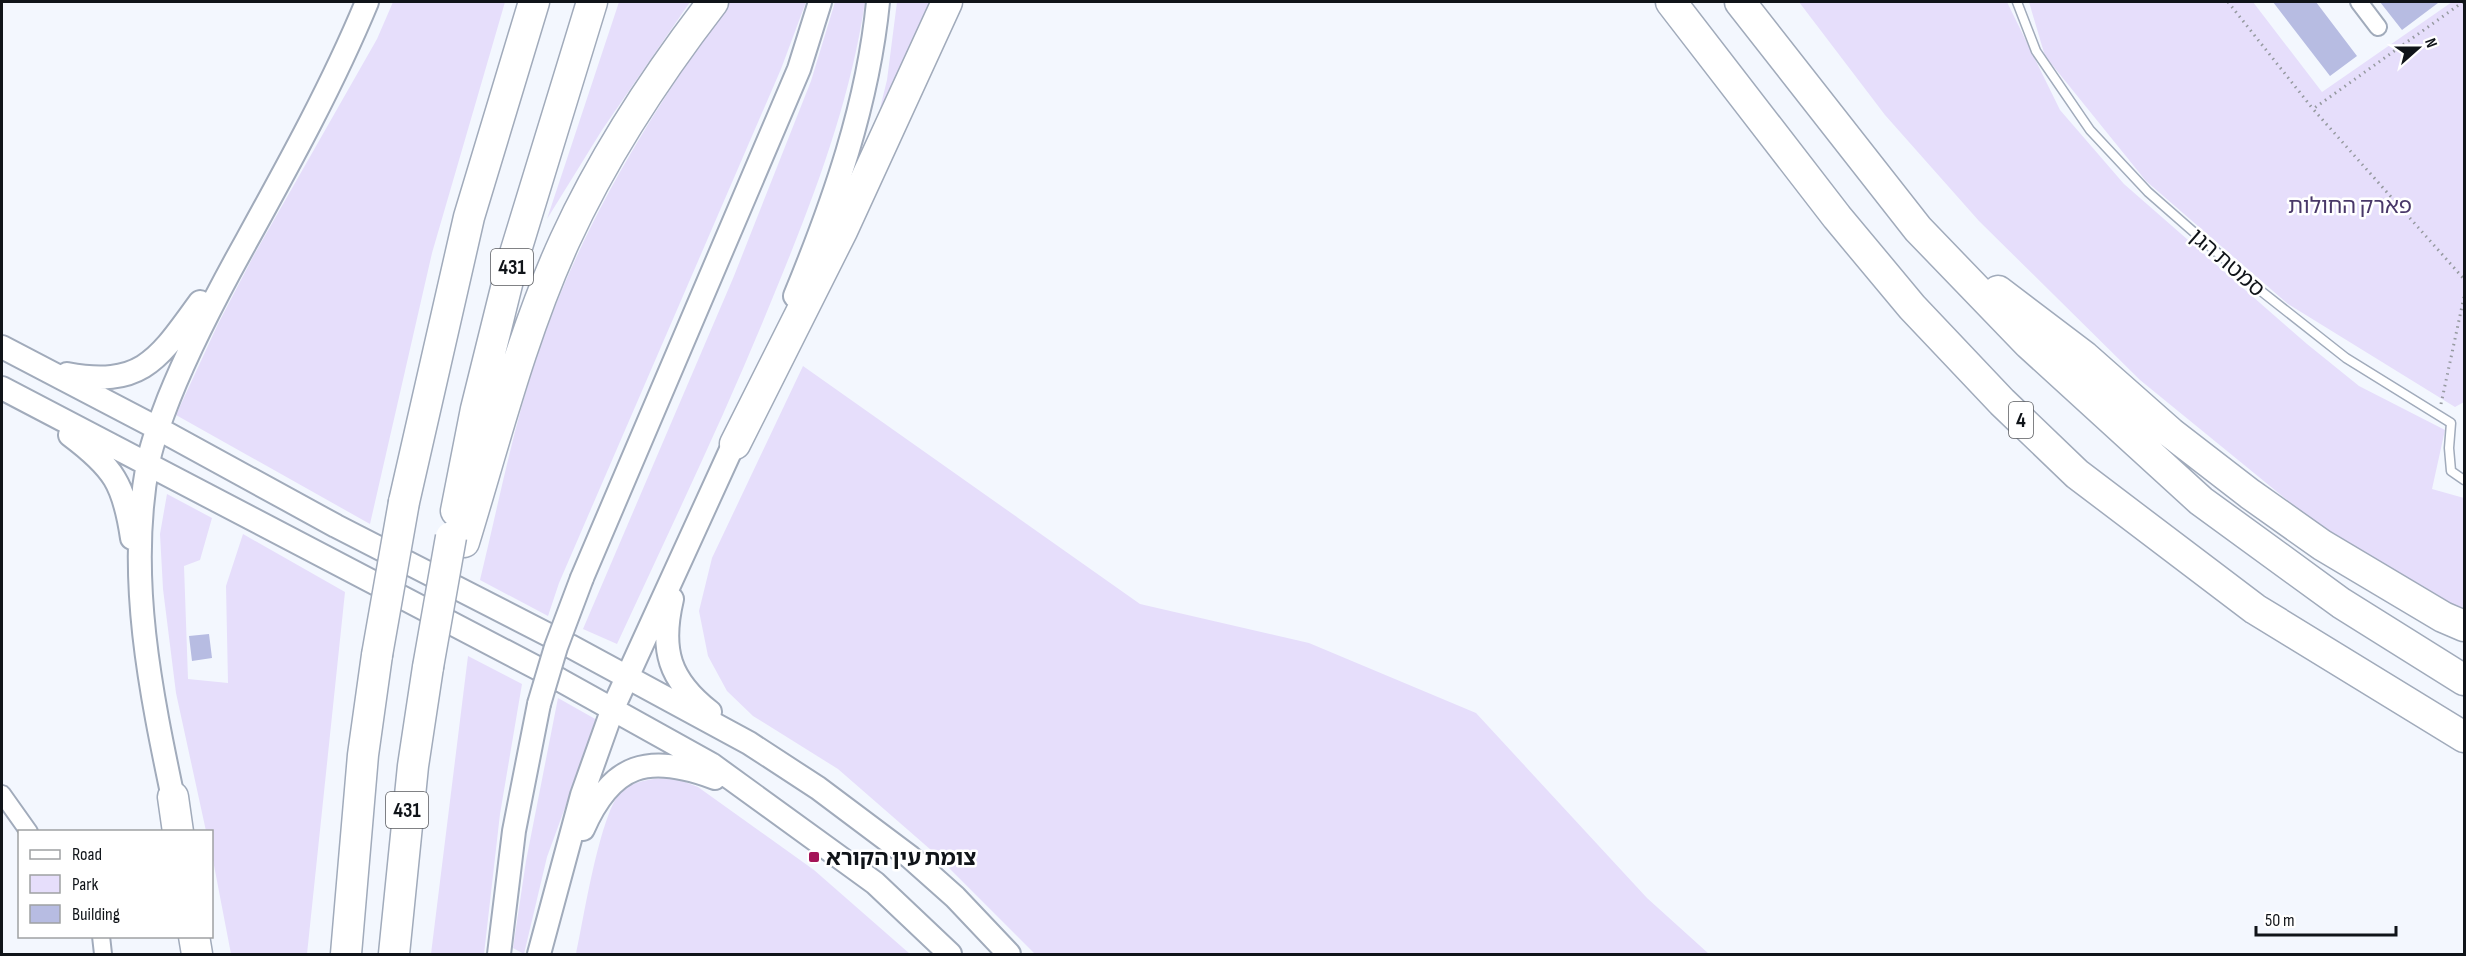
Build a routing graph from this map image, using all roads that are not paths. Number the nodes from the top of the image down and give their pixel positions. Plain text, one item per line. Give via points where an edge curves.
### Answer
1 (367, 2) edge
2 (526, 2) edge
3 (534, 2) edge
4 (592, 2) edge
5 (713, 2) edge
6 (820, 2) edge
7 (878, 2) edge
8 (947, 2) edge
9 (1671, 2) edge
10 (1740, 2) edge
11 (2017, 2) edge
12 (2359, 2) edge
13 (2378, 27) dead end
14 (490, 144) junction
15 (1918, 229) junction
16 (252, 231) junction
17 (2, 347) edge
18 (43, 369) junction
19 (2, 388) edge
20 (24, 400) junction
21 (157, 428) junction
22 (735, 444) junction
23 (148, 462) junction
24 (2464, 480) edge
25 (458, 539) junction
26 (679, 567) junction
27 (140, 590) junction
28 (2464, 626) edge
29 (626, 676) junction
30 (2464, 680) edge
31 (613, 708) junction
32 (2464, 737) edge
33 (748, 743) junction
34 (359, 791) junction
35 (752, 792) junction
36 (2, 794) edge
37 (173, 797) joint
38 (28, 830) edge
39 (179, 830) edge
40 (553, 896) junction
41 (101, 938) edge
42 (194, 938) edge
43 (203, 938) edge
44 (103, 954) edge
45 (197, 954) edge
46 (207, 954) edge
47 (341, 954) edge
48 (346, 954) edge
49 (394, 954) edge
50 (499, 954) edge
51 (539, 954) edge
52 (950, 954) edge
53 (1009, 954) edge

1 - 16 main road via 328,88
2 - 14 highway
3 - 14 highway, 431
4 - 25 highway, 431 via 513,260 476,409
5 - 25 highway via 628,122 565,240 528,332
6 - 50 main road, bridge via 799,69 556,647 539,704 514,831
7 - 22 main road via 862,97 842,174
8 - 22 highway via 842,231
9 - 32 highway, 4 via 1836,217 1912,307 2077,474 2255,609
10 - 15 highway
11 - 24 lane, סמטת הגן via 2036,51 2090,130 2148,192 2260,291 2339,353 2451,423 2451,471
12 - 13 street
14 - 34 highway, 431, bridge via 469,217 404,502 377,655
15 - 28 highway via 2085,357 2171,433 2250,494 2322,545
15 - 30 highway via 2029,344 2201,501 2341,603
16 - 18 main road via 165,350 140,369 114,378 96,379
16 - 21 main road via 199,328
17 - 18 main road
18 - 21 main road
19 - 20 main road
20 - 23 main road
20 - 27 main road via 99,456 115,478 130,523
21 - 23 main road
21 - 29 main road
22 - 26 main road
23 - 27 main road
23 - 31 main road
25 - 49 highway, 431, bridge via 430,656 410,788
26 - 29 main road
26 - 33 main road via 666,636 675,675 701,705
27 - 37 main road via 150,678
29 - 31 main road
29 - 33 main road
31 - 35 main road
31 - 40 main road via 582,795
33 - 53 main road via 818,788 910,857
34 - 47 highway
34 - 48 highway, 431
35 - 40 main road via 693,770 657,765 622,774 600,795
35 - 52 main road via 875,883
36 - 38 street
37 - 39 highway
40 - 51 main road
41 - 44 street
42 - 45 highway
43 - 46 main road

